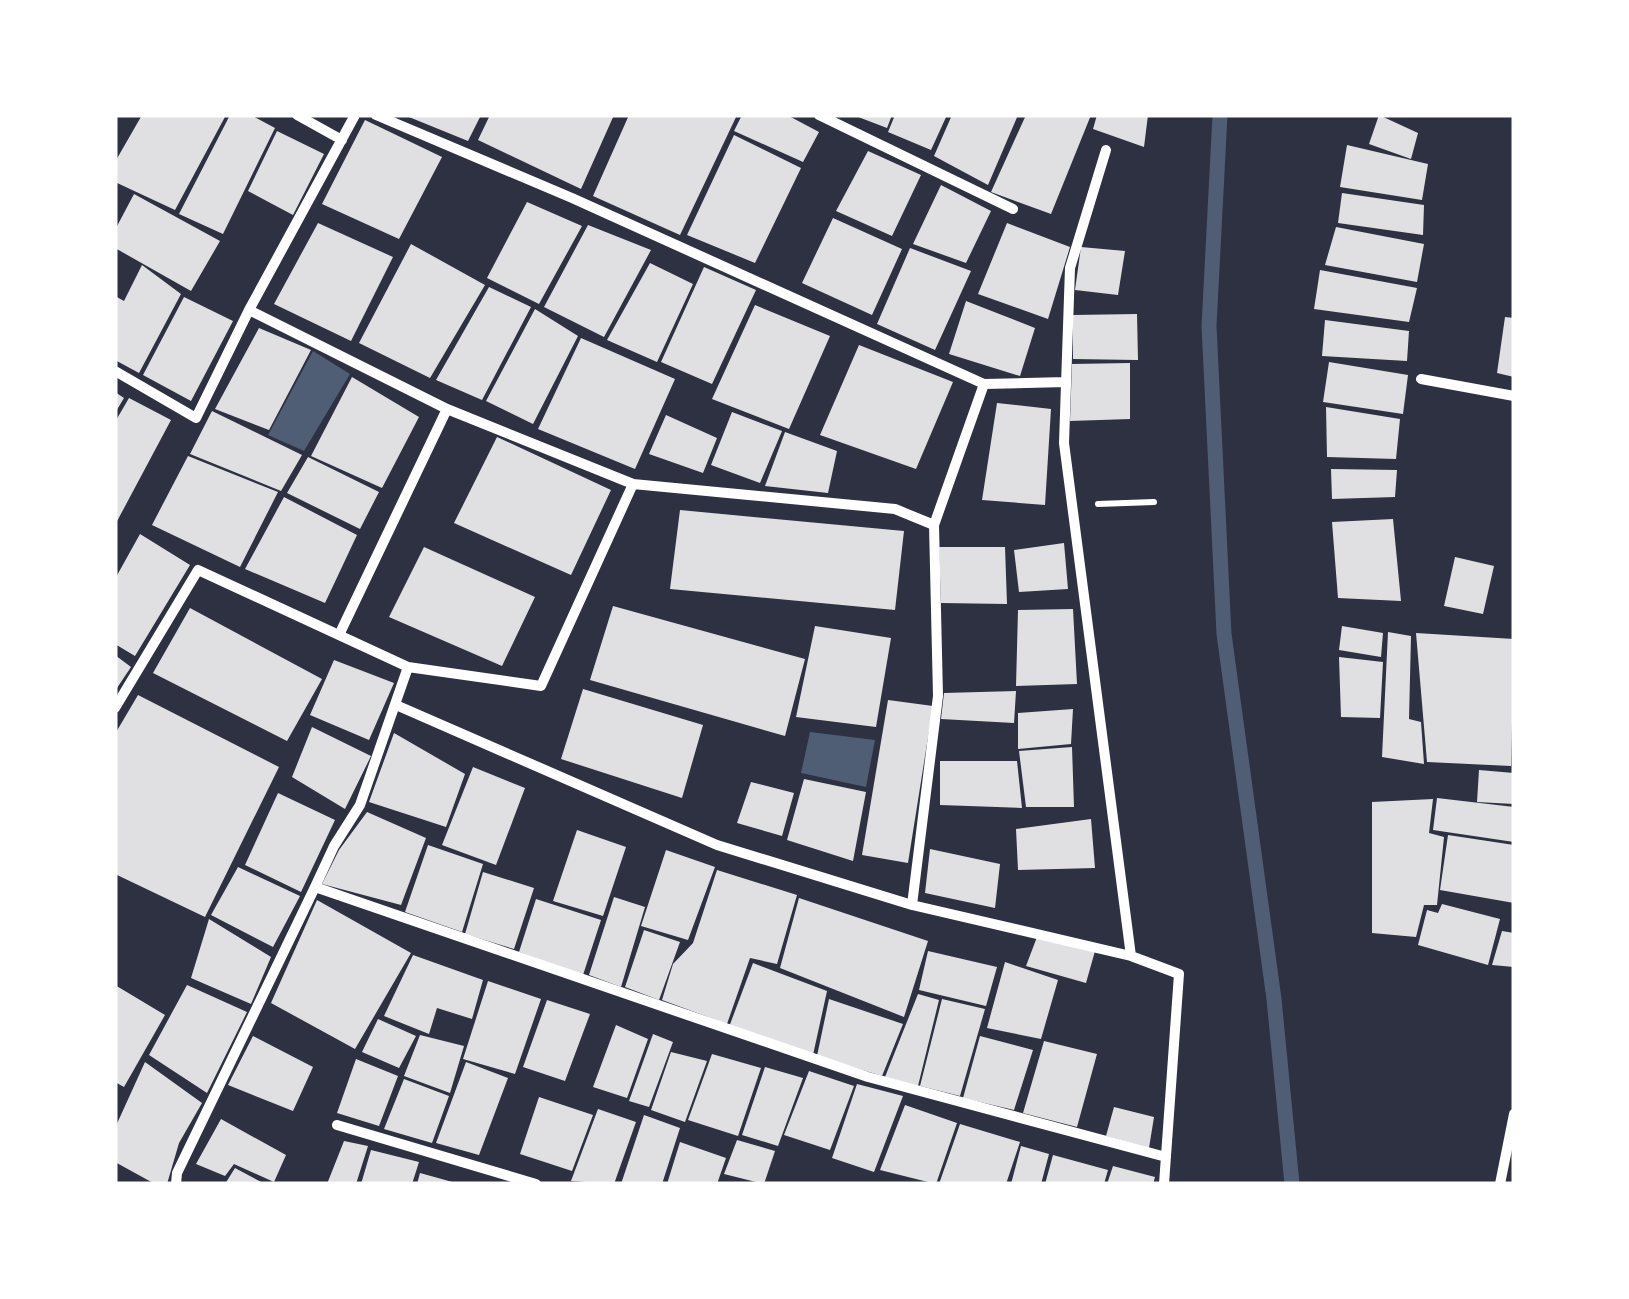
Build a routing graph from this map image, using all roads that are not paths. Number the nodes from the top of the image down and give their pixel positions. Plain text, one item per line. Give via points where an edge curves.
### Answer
1 (296, 115) edge
2 (355, 115) edge
3 (376, 115) edge
4 (819, 115) edge
5 (342, 140) junction
6 (1106, 150) dead end
7 (1013, 210) dead end
8 (249, 310) junction
9 (115, 371) edge
10 (1421, 379) dead end
11 (1066, 382) junction
12 (984, 384) junction
13 (1514, 396) edge
14 (447, 409) junction
15 (633, 484) junction
16 (934, 525) junction
17 (339, 636) junction
18 (408, 667) junction
19 (396, 704) junction
20 (115, 708) edge
21 (314, 886) junction
22 (912, 905) junction
23 (1132, 956) junction
24 (1514, 1114) edge
25 (338, 1124) dead end
26 (1166, 1157) junction
27 (176, 1184) edge
28 (536, 1184) edge
29 (1164, 1184) edge
30 (1500, 1184) edge

1 - 5 street
2 - 5 street
3 - 12 street
4 - 7 street
5 - 8 street
6 - 11 street via 1070,268
8 - 9 street via 196,418
8 - 14 street
10 - 13 street
11 - 12 street
11 - 23 street via 1064,443
12 - 16 street
14 - 15 street
14 - 17 street
15 - 16 street via 895,510
15 - 18 street via 541,686
16 - 22 street via 938,696
17 - 18 street
17 - 20 street via 198,570
18 - 19 street
19 - 21 street via 360,806
19 - 22 street via 716,845
21 - 26 street via 868,1077
21 - 27 street
22 - 23 street
23 - 26 street via 1178,974
24 - 30 street
25 - 28 street
26 - 29 street

